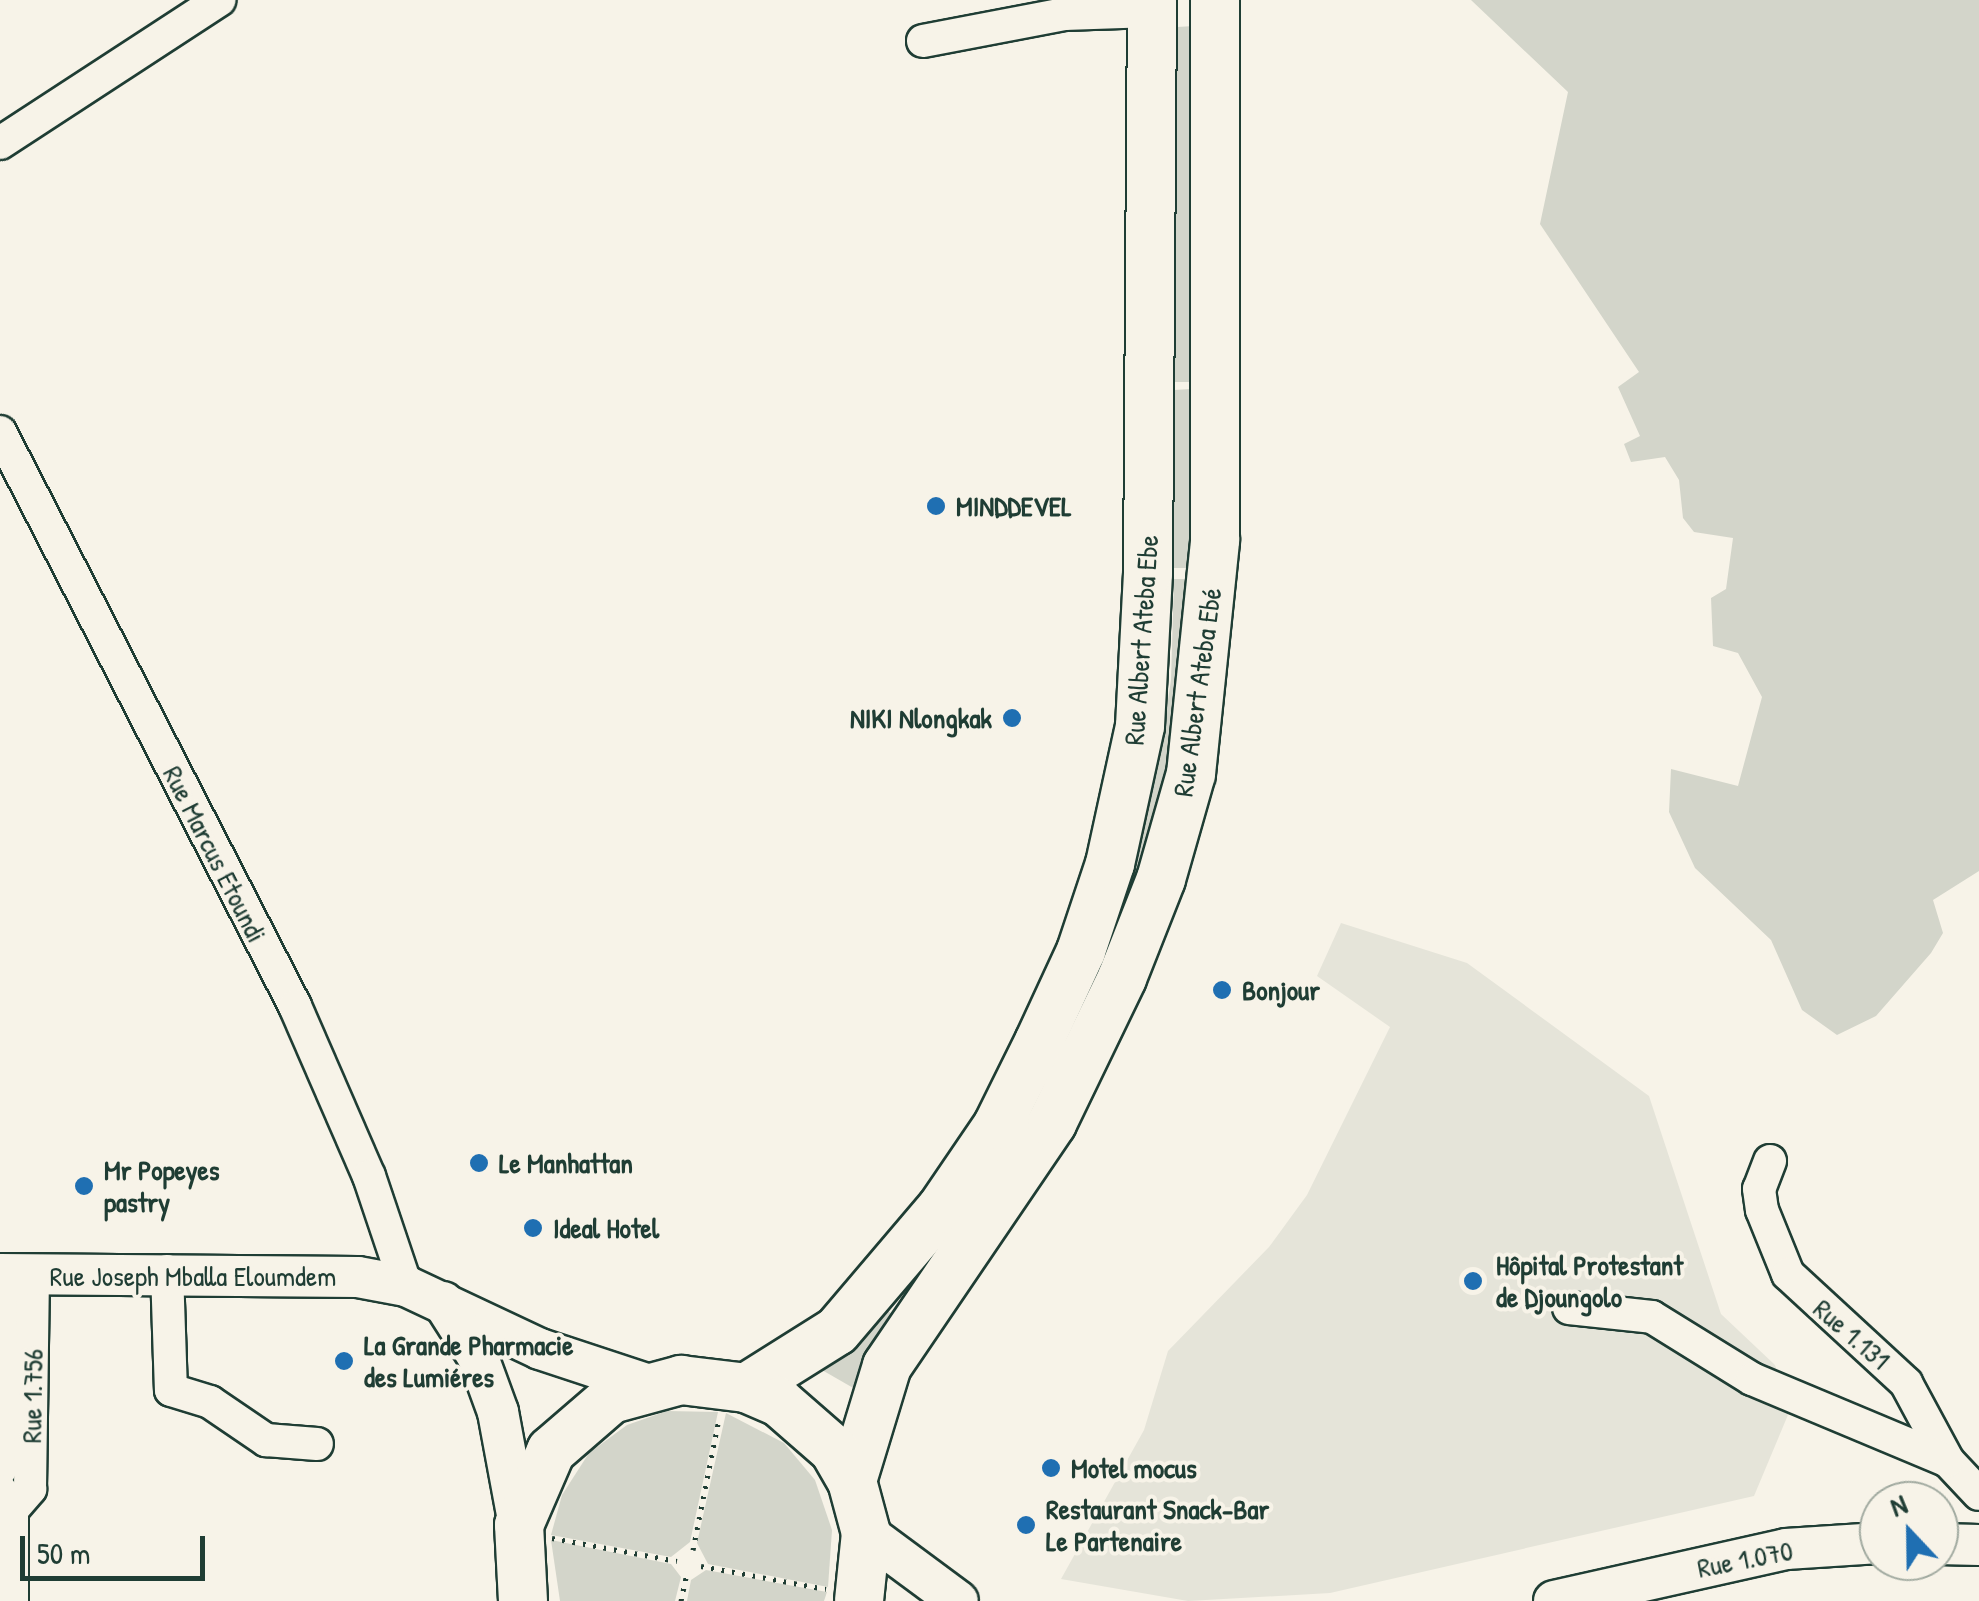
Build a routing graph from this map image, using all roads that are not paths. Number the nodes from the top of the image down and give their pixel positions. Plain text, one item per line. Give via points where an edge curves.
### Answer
1 (220, 0) edge
2 (1215, 0) edge
3 (1152, 6) edge
4 (923, 41) dead end
5 (5, 129) edge
6 (0, 432) edge
7 (1770, 1161) dead end
8 (166, 1271) junction
9 (12, 1274) edge
10 (423, 1292) junction
11 (1569, 1308) dead end
12 (649, 1385) junction
13 (734, 1397) junction
14 (317, 1444) dead end
15 (1948, 1461) junction
16 (0, 1470) edge
17 (852, 1482) junction
18 (1979, 1494) edge
19 (6, 1498) edge
20 (532, 1531) junction
21 (866, 1533) junction
22 (1859, 1545) edge
23 (6, 1555) edge
24 (846, 1596) edge
25 (12, 1601) edge
26 (523, 1601) edge
27 (958, 1601) edge
28 (1554, 1601) edge

1 - 5 street
2 - 17 highway, Rue Albert Ateba Ebé via 1217,480 1191,774 1161,879 1122,978 1052,1123 887,1366
3 - 4 street via 1064,14
3 - 13 highway, Rue Albert Ateba Ebe via 1148,573 1140,726 1110,864 1081,951 998,1125 941,1209 837,1331
6 - 10 street, Rue Marcus Etoundi via 294,1006
7 - 15 street, Rue 1.131 via 1761,1200 1788,1274 1906,1383
8 - 9 main road, Rue Joseph Mballa Eloumdem
8 - 10 main road, Rue Joseph Mballa Eloumdem via 298,1272
8 - 14 street via 171,1390 210,1402 266,1440
9 - 16 street, Rue 1.756
9 - 19 street, Rue 1.756 via 30,1489
10 - 12 main road, Rue Joseph Mballa Eloumdem via 540,1349
10 - 20 main road via 478,1357
11 - 15 street via 1652,1317 1752,1379
12 - 13 highway via 714,1381
12 - 20 highway via 578,1422 530,1486
13 - 17 highway via 809,1423
15 - 18 street, Rue 1.131
17 - 21 highway
19 - 23 street, Rue 1.756
20 - 26 highway
21 - 24 highway
21 - 27 main road
22 - 28 main road, Rue 1.070 via 1768,1552
23 - 25 street, Rue 1.756

